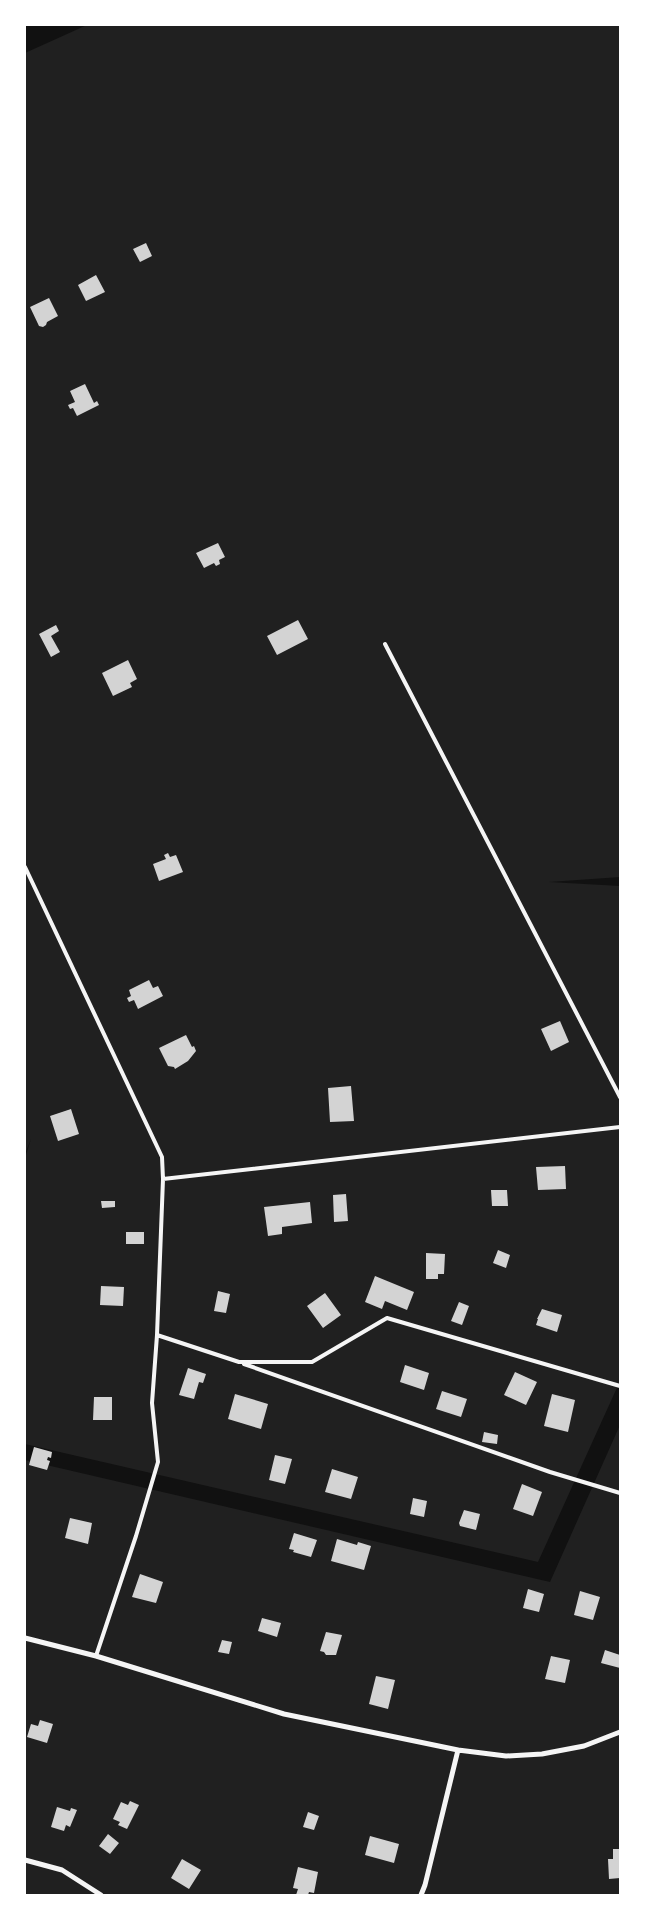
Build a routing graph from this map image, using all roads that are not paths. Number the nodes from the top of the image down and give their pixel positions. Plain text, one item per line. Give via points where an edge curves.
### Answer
1 (385, 644) dead end
2 (25, 867) edge
3 (620, 1097) edge
4 (620, 1127) edge
5 (163, 1179) junction
6 (157, 1335) junction
7 (239, 1362) junction
8 (620, 1386) edge
9 (620, 1493) edge
10 (25, 1638) edge
11 (96, 1656) junction
12 (620, 1732) edge
13 (458, 1750) junction
14 (25, 1860) edge
15 (101, 1895) edge
16 (421, 1895) edge

1 - 3 lane
2 - 5 lane via 162,1157
4 - 5 lane
5 - 6 lane
6 - 7 lane
6 - 11 lane via 152,1403 158,1462
7 - 8 lane via 312,1362 387,1318
7 - 9 lane via 550,1472
10 - 11 street
11 - 13 street via 284,1714
12 - 13 street via 584,1746 542,1754 506,1756
13 - 16 street
14 - 15 street via 62,1870

